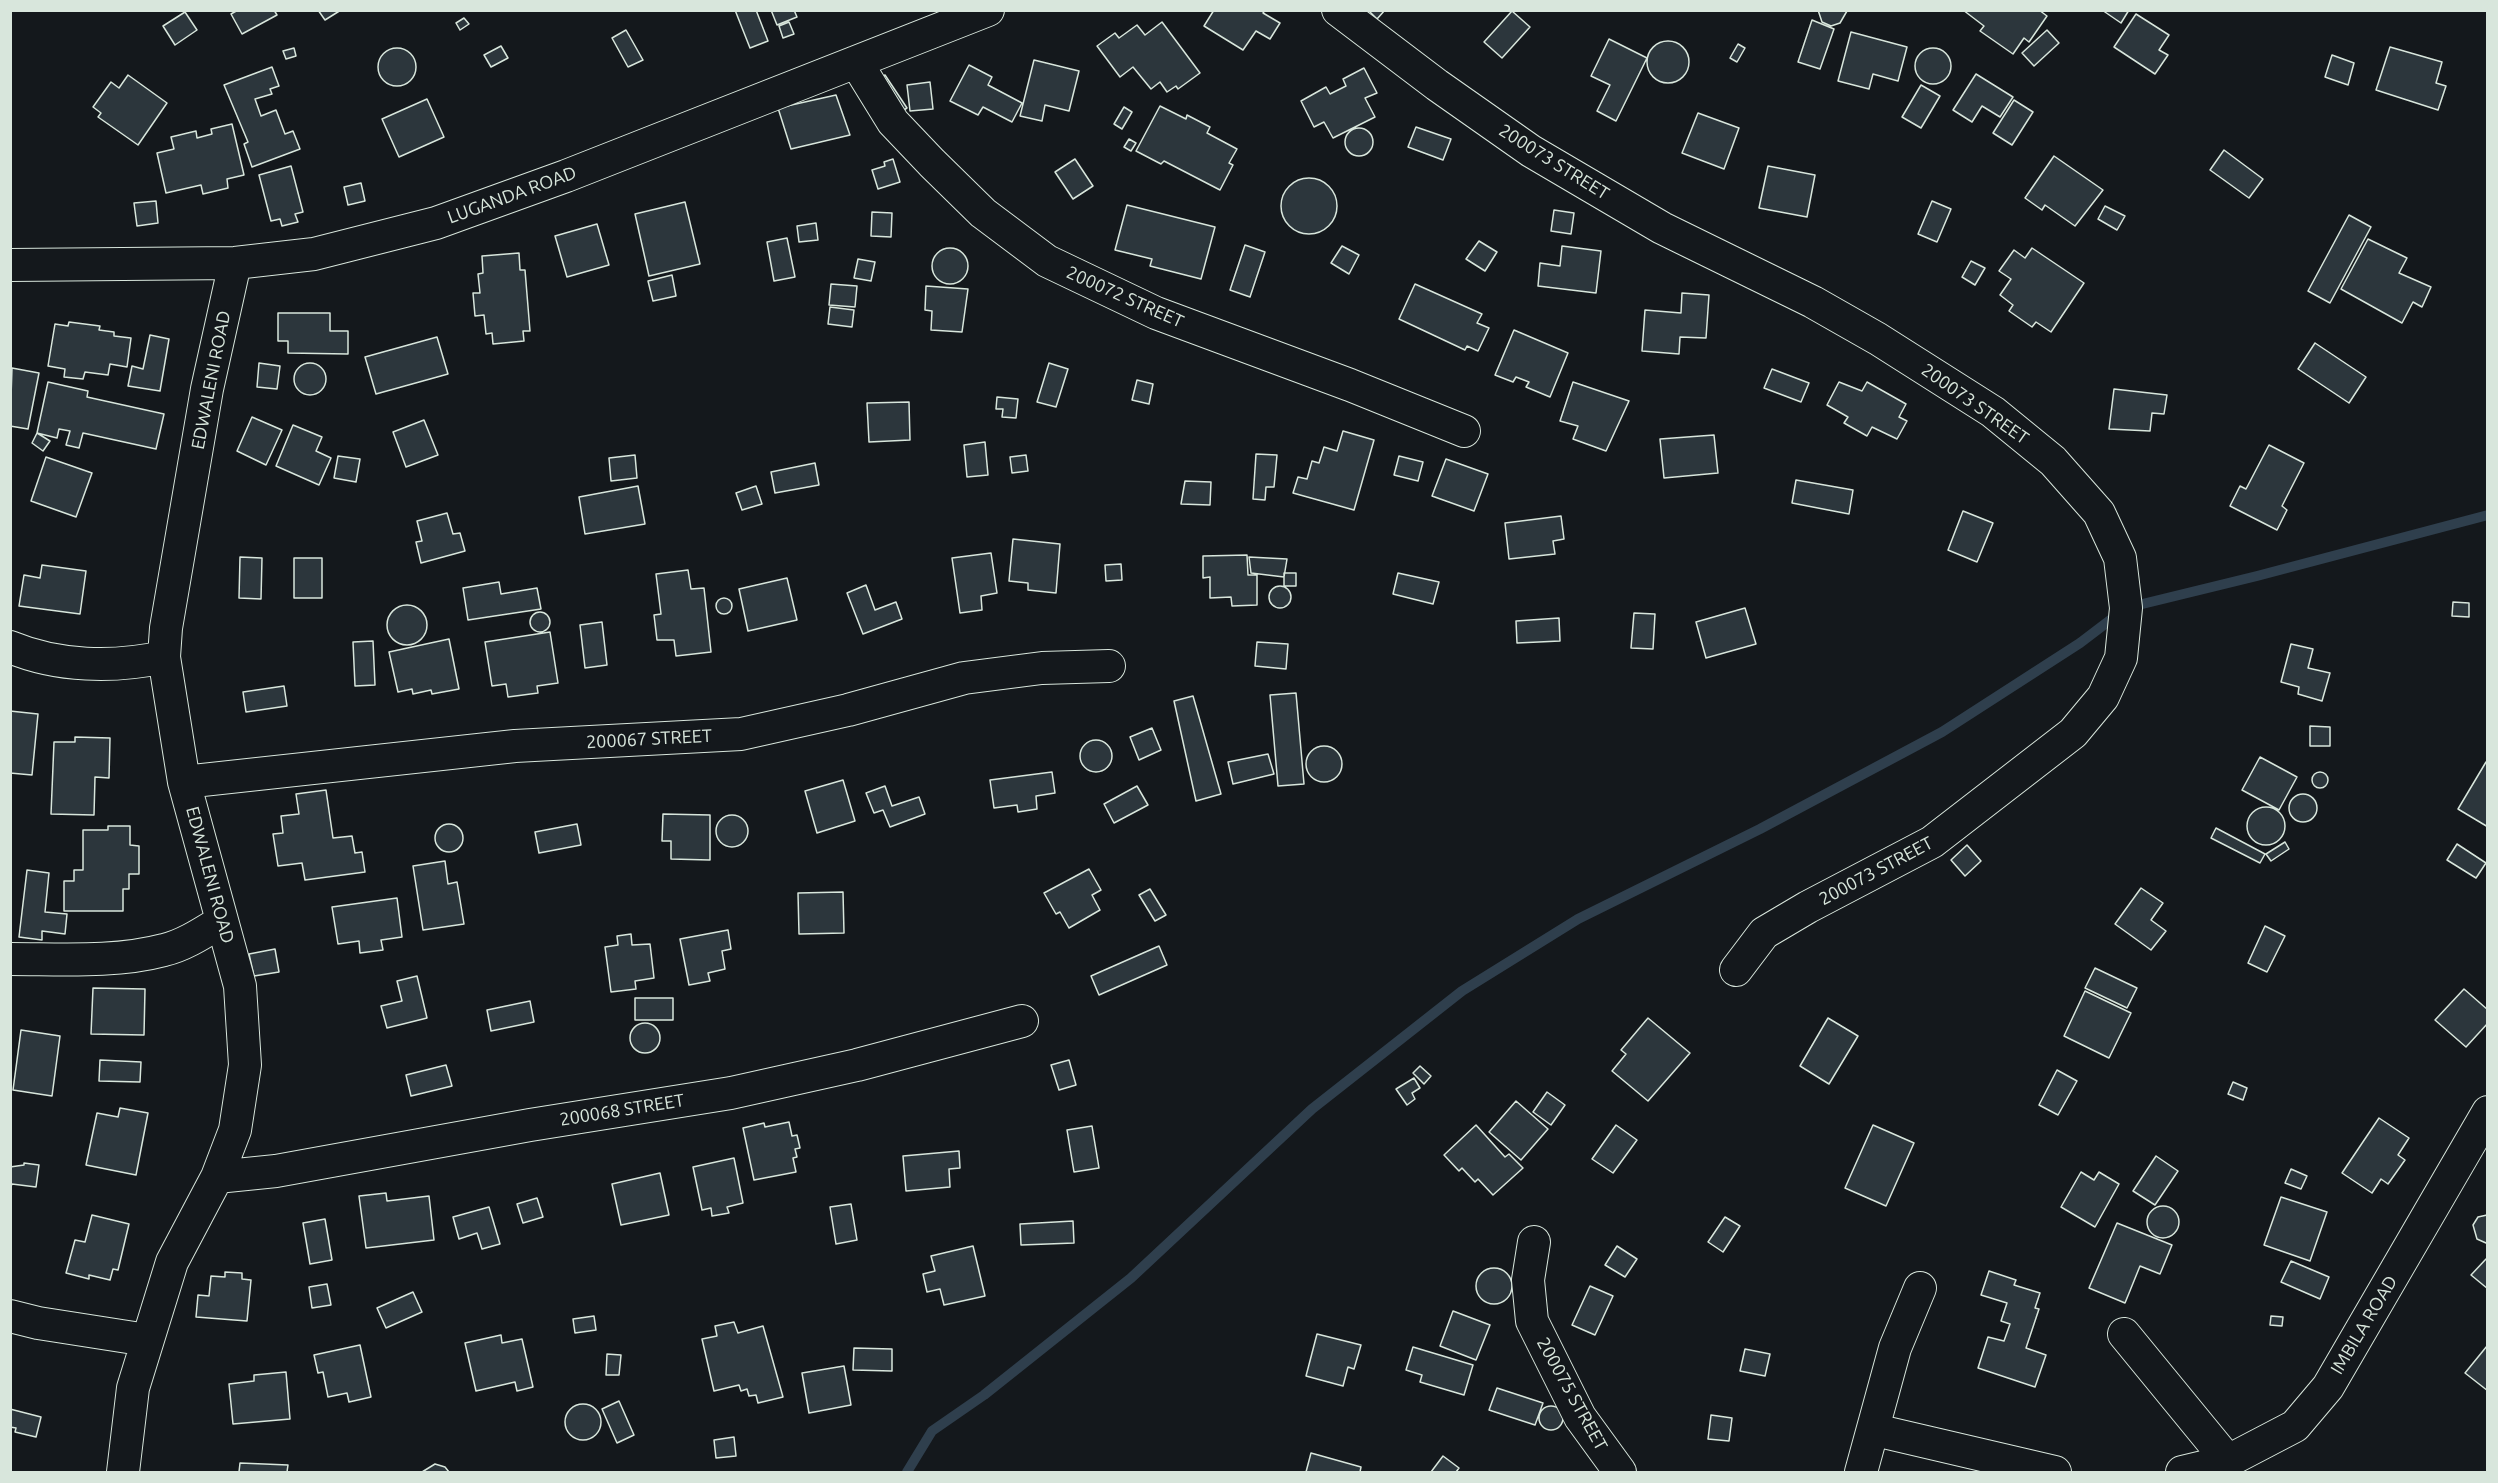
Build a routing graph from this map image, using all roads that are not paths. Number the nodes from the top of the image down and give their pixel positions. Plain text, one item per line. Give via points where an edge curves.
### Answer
1 (988, 10) edge
2 (1338, 10) edge
3 (856, 62) junction
4 (235, 263) junction
5 (10, 265) edge
6 (1464, 431) dead end
7 (10, 647) edge
8 (164, 657) junction
9 (1109, 666) dead end
10 (184, 782) junction
11 (222, 921) junction
12 (10, 959) edge
13 (1736, 970) dead end
14 (1022, 1021) dead end
15 (2487, 1112) edge
16 (217, 1177) junction
17 (1534, 1242) dead end
18 (1920, 1288) dead end
19 (10, 1316) edge
20 (2124, 1334) dead end
21 (147, 1340) junction
22 (1875, 1430) junction
23 (2228, 1461) junction
24 (123, 1473) edge
25 (1620, 1473) edge
26 (1861, 1473) edge
27 (2055, 1473) edge
28 (2182, 1473) edge

1 - 3 street, LUGANDA ROAD
2 - 13 street, 200073 STREET via 1531,151 1662,228 1813,302 1993,412 2053,461 2099,513 2120,558 2126,608 2121,658 2103,697 2073,733 1932,842 1764,933
3 - 4 street, LUGANDA ROAD via 436,223 314,254
3 - 6 street, 200072 STREET via 893,122 916,147 983,213 1047,261 1156,313
4 - 5 street, LUGANDA ROAD
4 - 8 street, EDWALENI ROAD via 207,389
7 - 8 street via 93,665 130,664
8 - 10 street, EDWALENI ROAD
9 - 10 street, 200067 STREET via 1042,668 964,678 741,734 515,746
10 - 11 street, EDWALENI ROAD
11 - 12 street via 185,943 164,950 90,958
11 - 16 street, EDWALENI ROAD via 240,986 245,1065 235,1131
14 - 16 street, 200068 STREET via 857,1065 731,1093
15 - 23 street, IMBILA ROAD via 2328,1387 2295,1426
16 - 21 street, EDWALENI ROAD via 172,1262
17 - 25 street, 200075 STREET via 1528,1280 1532,1321 1580,1417
18 - 22 street via 1895,1348
19 - 21 street
20 - 23 street
21 - 24 street, EDWALENI ROAD via 133,1388
22 - 26 street
22 - 27 street
23 - 28 street, IMBILA ROAD

